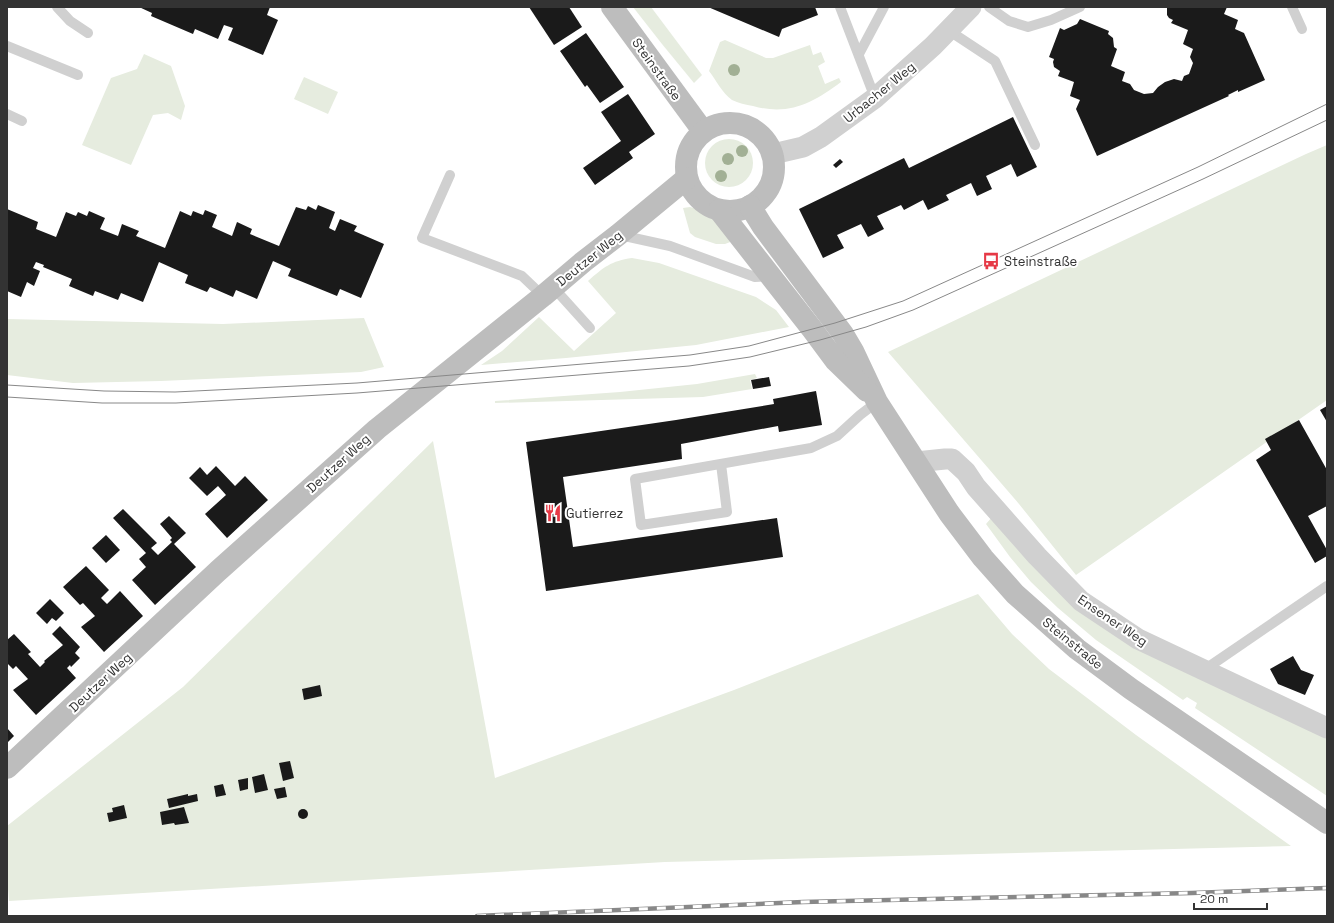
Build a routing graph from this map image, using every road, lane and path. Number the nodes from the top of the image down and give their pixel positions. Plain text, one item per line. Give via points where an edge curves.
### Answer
1 (58, 7) edge
2 (612, 7) edge
3 (840, 7) edge
4 (884, 7) edge
5 (970, 7) edge
6 (989, 7) edge
7 (1080, 7) edge
8 (1292, 7) edge
9 (1302, 29) dead end
10 (948, 30) junction
11 (88, 33) dead end
12 (7, 46) edge
13 (859, 54) junction
14 (78, 75) dead end
15 (875, 98) junction
16 (7, 114) edge
17 (22, 121) dead end
18 (703, 131) junction
19 (1035, 145) dead end
20 (773, 154) junction
21 (450, 175) dead end
22 (686, 178) junction
23 (750, 206) junction
24 (718, 210) junction
25 (618, 235) junction
26 (770, 276) junction
27 (548, 292) junction
28 (590, 328) dead end
29 (877, 402) junction
30 (916, 462) junction
31 (721, 464) junction
32 (1327, 586) edge
33 (1204, 670) junction
34 (1327, 728) edge
35 (7, 768) edge
36 (1327, 823) edge

1 - 11 lane via 70,21
2 - 18 main road, Steinstraße
3 - 13 lane
4 - 13 lane
5 - 10 street, Urbacher Weg
6 - 7 lane via 1009,21 1028,27
8 - 9 lane
10 - 15 street, Urbacher Weg
10 - 19 lane via 995,61
12 - 14 lane
13 - 15 lane
15 - 20 street, Urbacher Weg via 803,147
16 - 17 lane
18 - 20 main road via 716,124 744,124 757,131
18 - 22 main road via 692,142 686,157
20 - 23 main road via 775,169 771,184 762,197
21 - 27 lane via 422,238 522,276
22 - 24 main road via 700,200
22 - 25 main road, Deutzer Weg
23 - 24 main road via 740,210
23 - 29 main road, Steinstraße via 843,334
24 - 26 main road, Steinstraße
25 - 26 lane via 670,246 755,277
25 - 27 main road, Deutzer Weg
26 - 29 main road, Steinstraße via 834,360
27 - 28 lane
27 - 35 main road, Deutzer Weg via 373,432 218,571
29 - 30 main road, Steinstraße
29 - 31 lane via 836,436 811,448
30 - 33 street, Ensener Weg via 952,459 1081,602 1138,639
30 - 36 main road, Steinstraße via 949,513 983,558 1015,594 1077,649
31 - 31 lane via 635,479 641,525 727,512
32 - 33 lane
33 - 34 street, Ensener Weg

